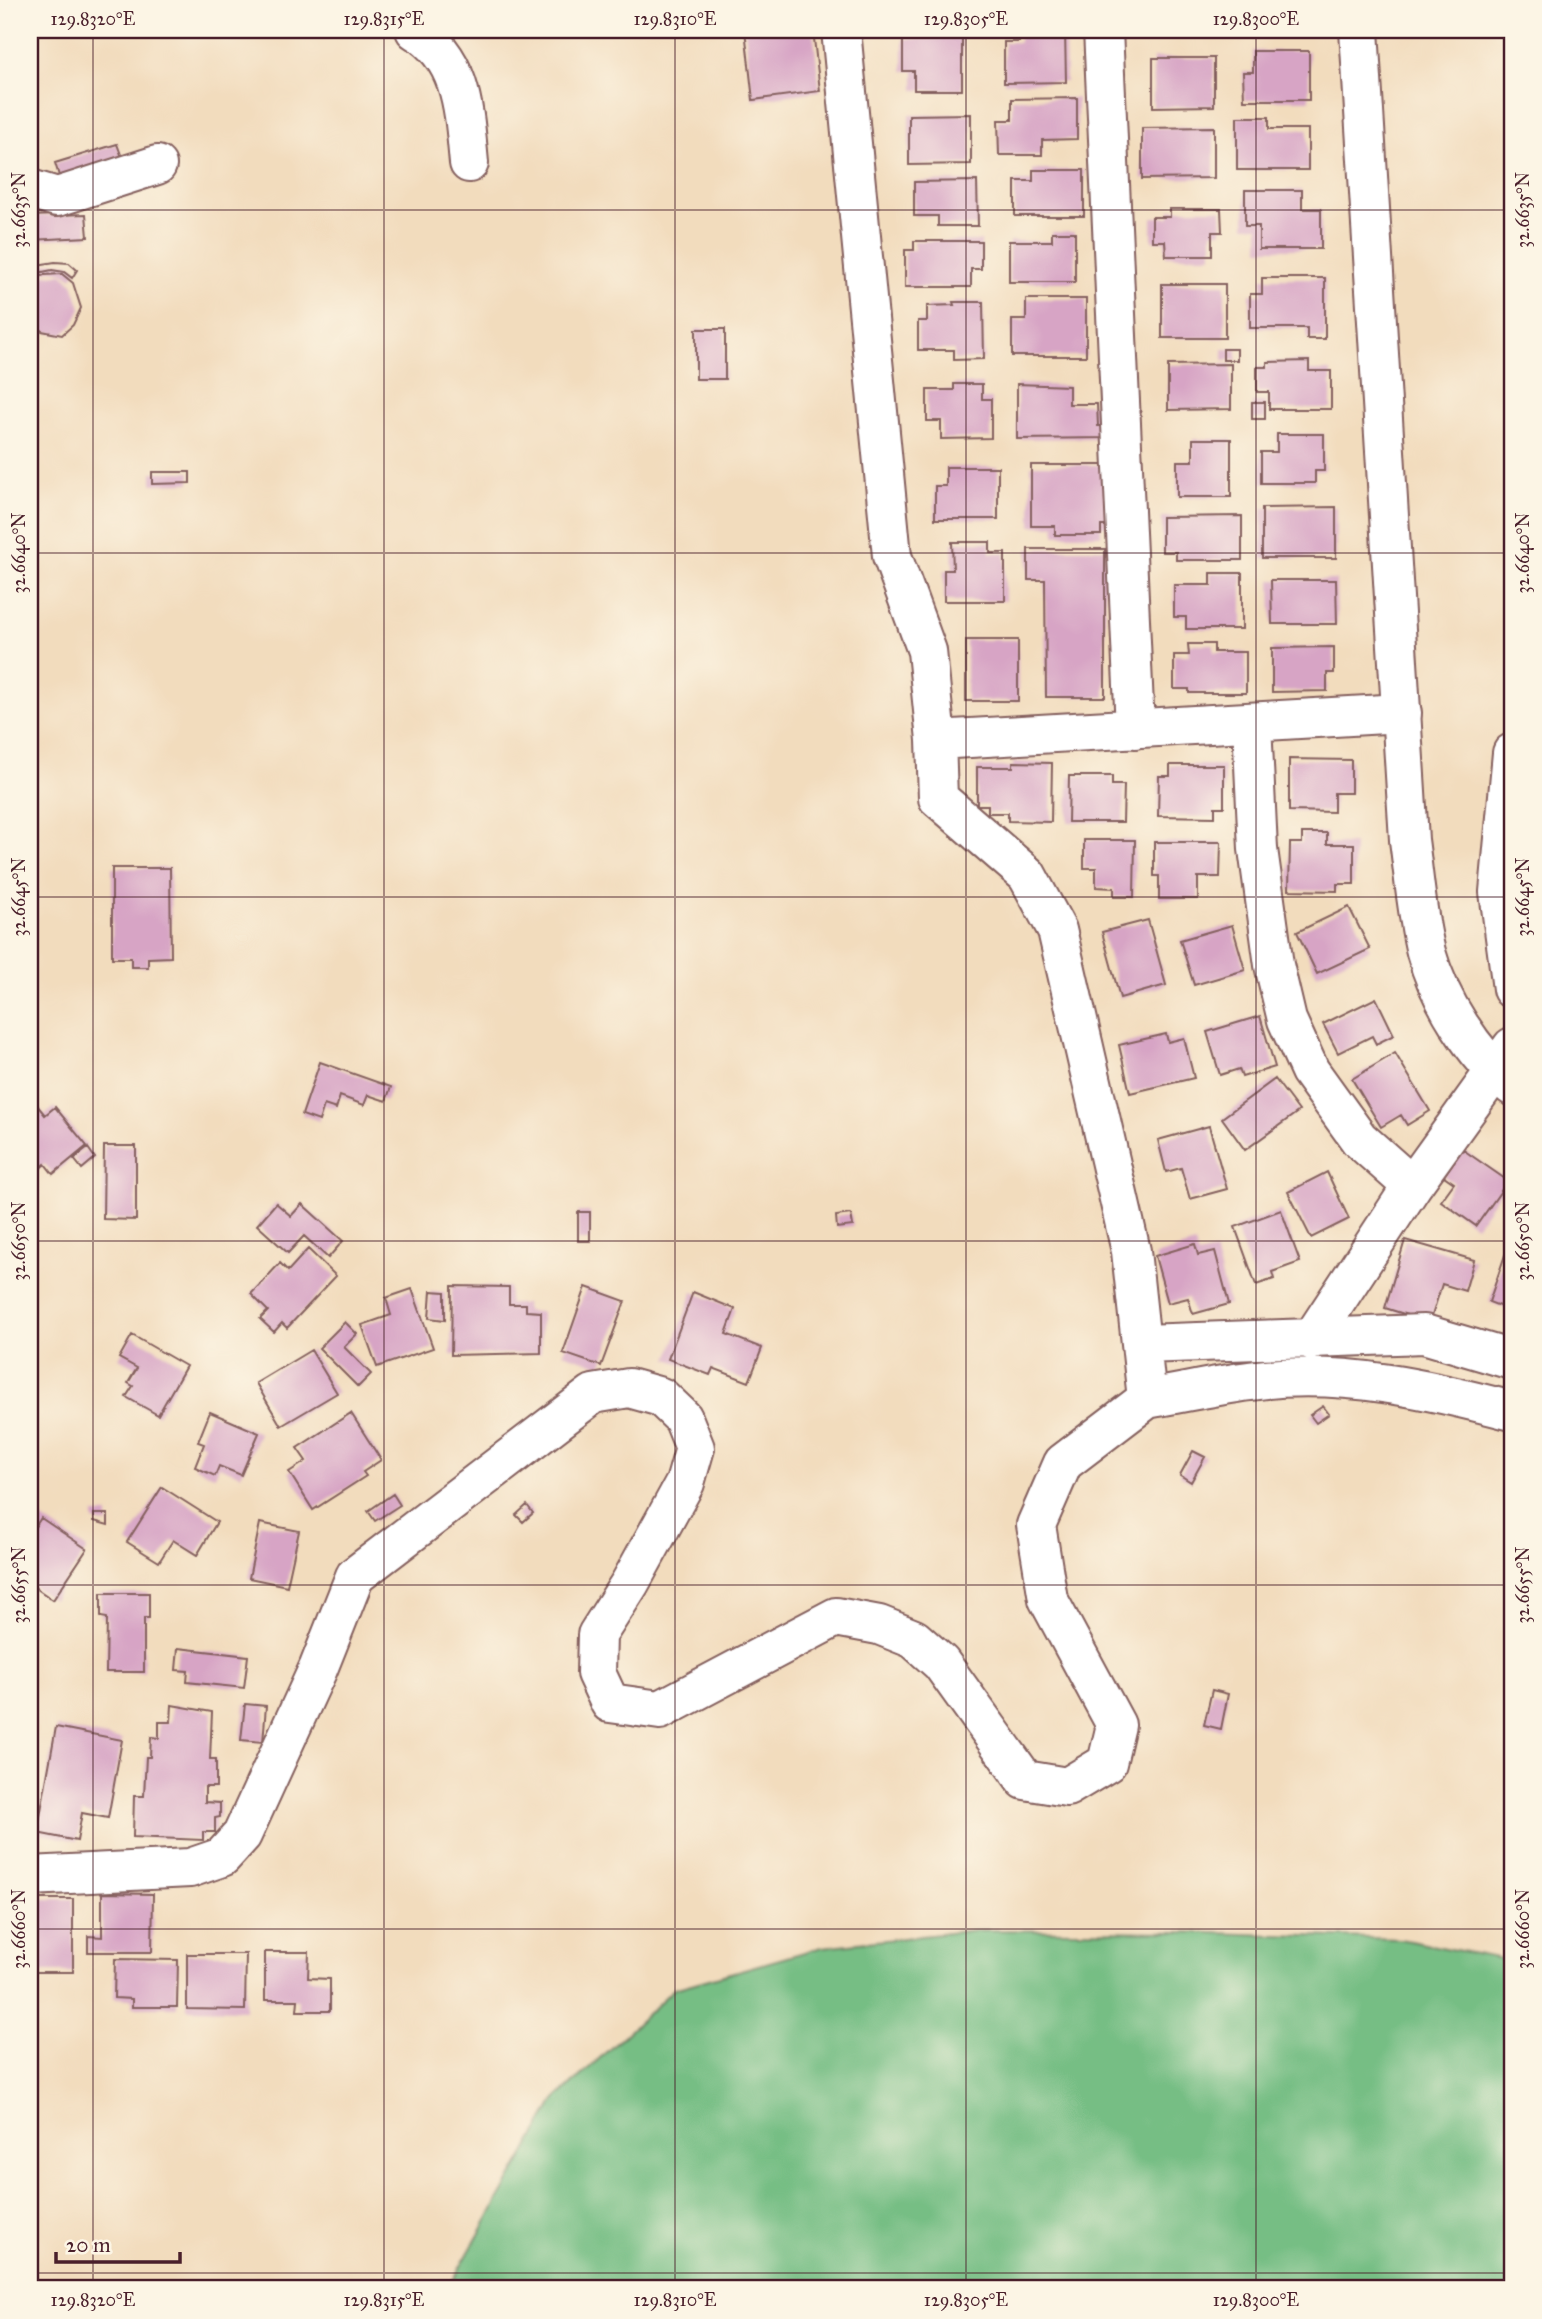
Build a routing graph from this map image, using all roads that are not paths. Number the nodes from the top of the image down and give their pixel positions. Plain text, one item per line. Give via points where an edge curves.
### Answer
1 (415, 30) edge
2 (841, 30) edge
3 (1103, 30) edge
4 (1359, 30) edge
5 (469, 163) dead end
6 (157, 165) dead end
7 (30, 188) edge
8 (1402, 713) junction
9 (1252, 723) junction
10 (1135, 729) junction
11 (936, 740) junction
12 (1512, 752) edge
13 (1506, 892) edge
14 (1512, 989) edge
15 (1507, 1069) edge
16 (1412, 1185) junction
17 (1311, 1340) junction
18 (1143, 1344) junction
19 (1512, 1360) edge
20 (1147, 1399) junction
21 (1512, 1410) edge
22 (30, 1876) edge

1 - 5 street via 430,39 455,73 464,108
2 - 11 street via 892,556 927,651
3 - 10 street
4 - 8 street
6 - 7 street via 57,197
8 - 9 street
8 - 15 street via 1409,840 1426,952 1451,1010
9 - 10 street
9 - 16 street via 1258,849 1274,965 1287,1020 1310,1071 1359,1139
10 - 11 street
11 - 18 street via 938,798 1027,875 1057,930 1131,1251
12 - 13 street
13 - 14 street
15 - 16 street
16 - 17 street
17 - 18 street
17 - 19 street via 1424,1334
18 - 20 street
20 - 21 street via 1259,1380 1346,1377 1441,1392
20 - 22 street via 1063,1463 1036,1525 1048,1599 1116,1725 1107,1763 1067,1787 1026,1780 941,1664 914,1639 879,1625 836,1617 660,1710 610,1703 596,1673 597,1635 685,1483 695,1448 683,1418 661,1397 629,1388 593,1394 355,1576 242,1835 222,1857 190,1868

